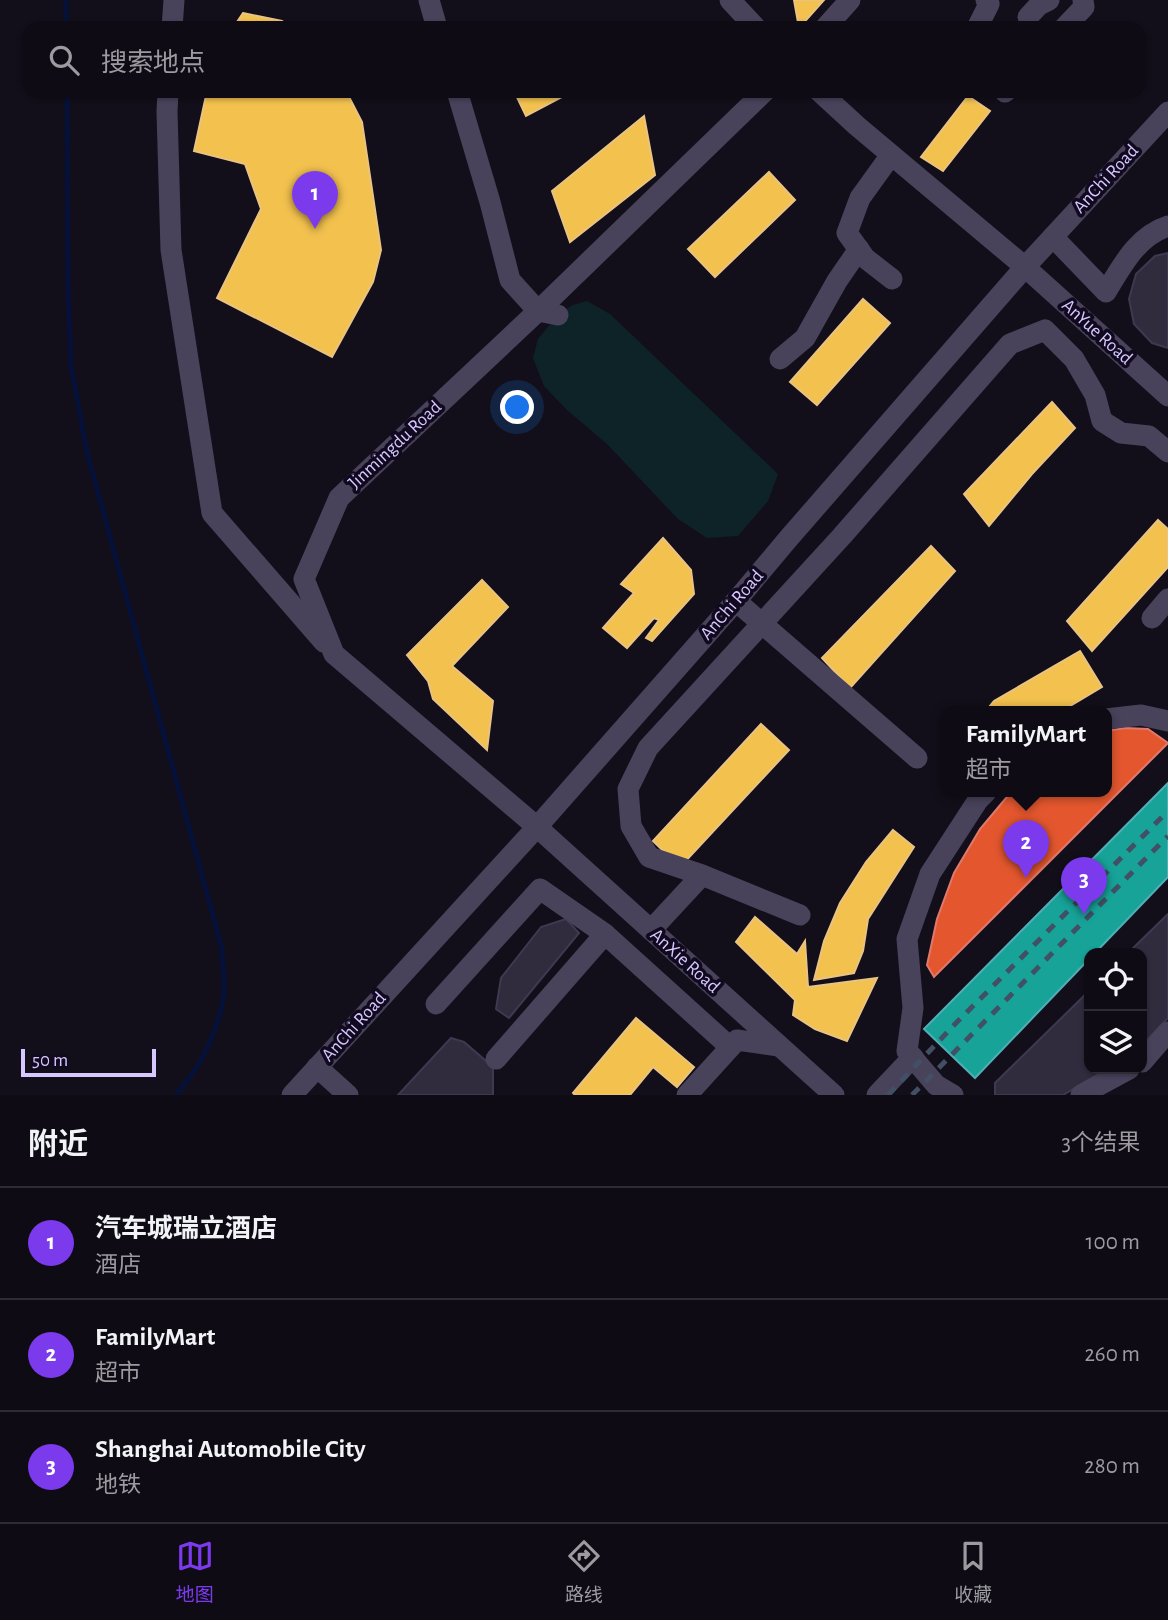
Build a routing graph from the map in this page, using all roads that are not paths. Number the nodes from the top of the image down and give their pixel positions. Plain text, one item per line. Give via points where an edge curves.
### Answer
1 (174, 0) edge
2 (429, 0) edge
3 (730, 0) edge
4 (850, 0) edge
5 (986, 0) edge
6 (1049, 0) edge
7 (1083, 0) edge
8 (1028, 17) dead end
9 (172, 21) edge
10 (436, 21) edge
11 (750, 21) edge
12 (831, 21) edge
13 (980, 21) edge
14 (1070, 21) edge
15 (168, 98) edge
16 (459, 98) edge
17 (758, 98) edge
18 (826, 98) edge
19 (1168, 112) edge
20 (891, 155) junction
21 (1168, 226) edge
22 (1053, 237) junction
23 (859, 250) junction
24 (1025, 267) junction
25 (892, 279) dead end
26 (548, 313) junction
27 (780, 359) dead end
28 (1168, 396) edge
29 (1168, 452) edge
30 (1168, 599) edge
31 (736, 601) junction
32 (1152, 618) dead end
33 (762, 623) junction
34 (334, 654) junction
35 (1112, 718) edge
36 (1168, 721) edge
37 (917, 758) dead end
38 (981, 797) edge
39 (537, 827) junction
40 (702, 875) junction
41 (800, 915) dead end
42 (650, 930) junction
43 (605, 934) junction
44 (436, 1004) dead end
45 (1168, 1032) edge
46 (779, 1046) junction
47 (730, 1047) junction
48 (1147, 1056) edge
49 (913, 1057) junction
50 (496, 1059) dead end
51 (317, 1067) junction
52 (1120, 1074) edge
53 (938, 1092) edge
54 (292, 1095) edge
55 (348, 1095) edge
56 (687, 1095) edge
57 (834, 1095) edge
58 (877, 1095) edge
59 (1081, 1095) edge

1 - 9 street
2 - 10 street
3 - 11 street
4 - 12 street
5 - 13 street via 989,4
6 - 8 street
7 - 14 street via 1084,6
15 - 34 street via 171,250 212,513
16 - 26 street via 510,280
17 - 26 street, Jinmingdu Road
18 - 20 street, AnYue Road
19 - 22 street, AnChi Road
20 - 23 street via 860,198 847,233
20 - 24 street, AnYue Road
21 - 22 street via 1132,250 1106,292
22 - 24 street, AnChi Road
23 - 25 street
23 - 27 street via 805,338
24 - 28 street, AnYue Road
24 - 31 street, AnChi Road
26 - 34 street, Jinmingdu Road via 339,498 304,579
29 - 33 street via 1149,436 1121,433 1102,421 1095,394 1074,359 1045,330 1010,344
30 - 32 street
31 - 33 street
31 - 39 street, AnChi Road
33 - 37 street
33 - 40 street via 648,748 628,789 631,827 649,857
34 - 39 street, Jinmingdu Road
35 - 36 street via 1141,715
38 - 49 street via 930,873 907,939 913,1008 907,1051
39 - 42 street, AnXie Road
39 - 51 street, AnChi Road
40 - 41 street
40 - 42 street
42 - 46 street, AnXie Road
43 - 44 street via 540,889
43 - 47 street
43 - 50 street
45 - 48 street
46 - 47 street via 737,1040
46 - 57 street, AnXie Road
47 - 56 street
49 - 53 street
49 - 58 street
51 - 54 street, AnChi Road
51 - 55 street
52 - 59 street

